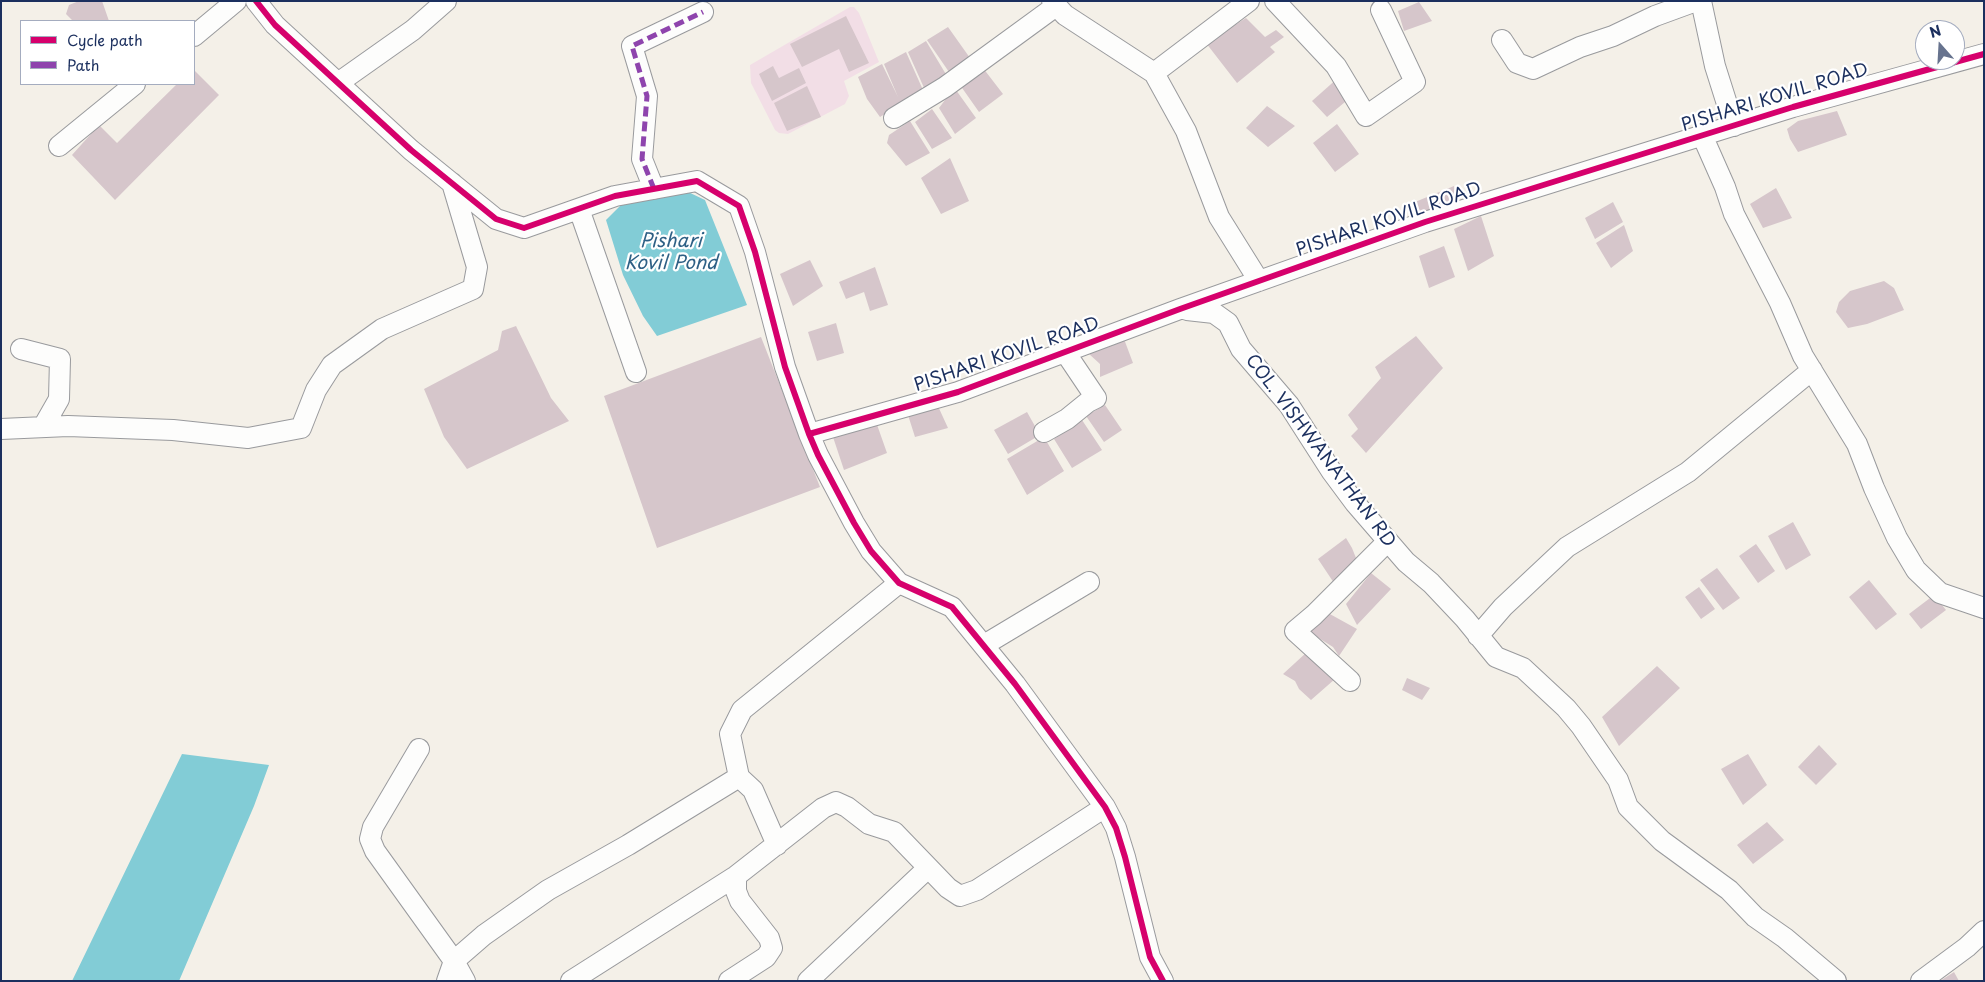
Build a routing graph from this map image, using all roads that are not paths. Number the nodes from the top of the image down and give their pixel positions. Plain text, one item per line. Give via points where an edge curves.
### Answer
1 (236, 1) edge
2 (256, 1) edge
3 (446, 1) edge
4 (1249, 1) edge
5 (1275, 1) edge
6 (1696, 1) edge
7 (1700, 1) edge
8 (1054, 4) edge
9 (1381, 10) dead end
10 (704, 12) dead end
11 (195, 35) edge
12 (1502, 40) dead end
13 (1984, 54) edge
14 (1154, 73) junction
15 (338, 83) junction
16 (134, 85) edge
17 (894, 118) dead end
18 (1734, 126) junction
19 (1702, 135) junction
20 (59, 146) dead end
21 (452, 183) junction
22 (654, 189) junction
23 (579, 209) junction
24 (1259, 281) junction
25 (1180, 309) junction
26 (21, 349) dead end
27 (1065, 352) junction
28 (1812, 370) junction
29 (636, 372) dead end
30 (43, 427) junction
31 (1, 429) edge
32 (1044, 432) dead end
33 (809, 434) junction
34 (1388, 541) junction
35 (1089, 582) dead end
36 (899, 583) junction
37 (1984, 608) edge
38 (1478, 636) junction
39 (984, 645) junction
40 (1350, 681) dead end
41 (418, 749) dead end
42 (739, 777) junction
43 (1105, 807) junction
44 (777, 845) junction
45 (928, 868) junction
46 (736, 876) junction
47 (1984, 931) edge
48 (454, 961) junction
49 (447, 981) edge
50 (465, 981) edge
51 (571, 981) edge
52 (729, 981) edge
53 (808, 981) edge
54 (1163, 981) edge
55 (1836, 981) edge
56 (1921, 981) edge

1 - 11 street
2 - 15 street via 275,25
3 - 15 street via 412,30
4 - 14 street
5 - 9 street via 1336,66 1366,116 1415,82
6 - 12 street via 1533,69 1517,63
7 - 18 street via 1715,66
8 - 14 street via 1065,16
8 - 17 street via 945,88
10 - 22 street via 632,46 647,96 642,158
13 - 18 street, PISHARI KOVIL ROAD
14 - 24 street via 1186,130 1219,217
15 - 21 street
16 - 20 street
18 - 19 street, PISHARI KOVIL ROAD
19 - 24 street, PISHARI KOVIL ROAD via 1425,222
19 - 28 street via 1734,214
21 - 23 street via 496,219 524,228
21 - 30 street via 476,267 473,289 382,329 332,365 316,390 302,428 248,438 172,430
22 - 23 street via 615,196
22 - 33 street via 696,181 739,206 755,252 785,367
23 - 29 street
24 - 25 street, PISHARI KOVIL ROAD
25 - 27 street, PISHARI KOVIL ROAD
25 - 34 street, COL. VISHWANATHAN RD via 1214,313 1228,323 1242,349 1283,398 1349,495
26 - 30 street via 60,359 59,399
27 - 32 street via 1096,398 1067,420
27 - 33 street, PISHARI KOVIL ROAD via 958,392
28 - 37 street via 1857,444 1897,538 1916,570 1940,593
28 - 38 street via 1688,472 1567,547 1503,607
30 - 31 street
33 - 36 street via 854,523 871,551
34 - 38 street, COL. VISHWANATHAN RD
34 - 40 street via 1295,631
35 - 39 street
36 - 39 street via 952,607
36 - 42 street via 742,710 730,734
38 - 55 street, COL. VISHWANATHAN RD via 1496,657 1523,668 1566,708 1618,780 1628,807 1662,841 1729,890 1755,917
39 - 43 street
41 - 48 street via 370,839 375,851
42 - 44 street via 753,790
42 - 48 street via 548,890 484,935
43 - 45 street via 977,890 960,896
43 - 54 street via 1125,857 1150,957
44 - 45 street via 823,808 836,802 848,806 869,824 894,832
44 - 46 street
45 - 53 street
46 - 51 street
46 - 52 street via 740,901 769,938 772,948 766,956
47 - 56 street
48 - 49 street
48 - 50 street

